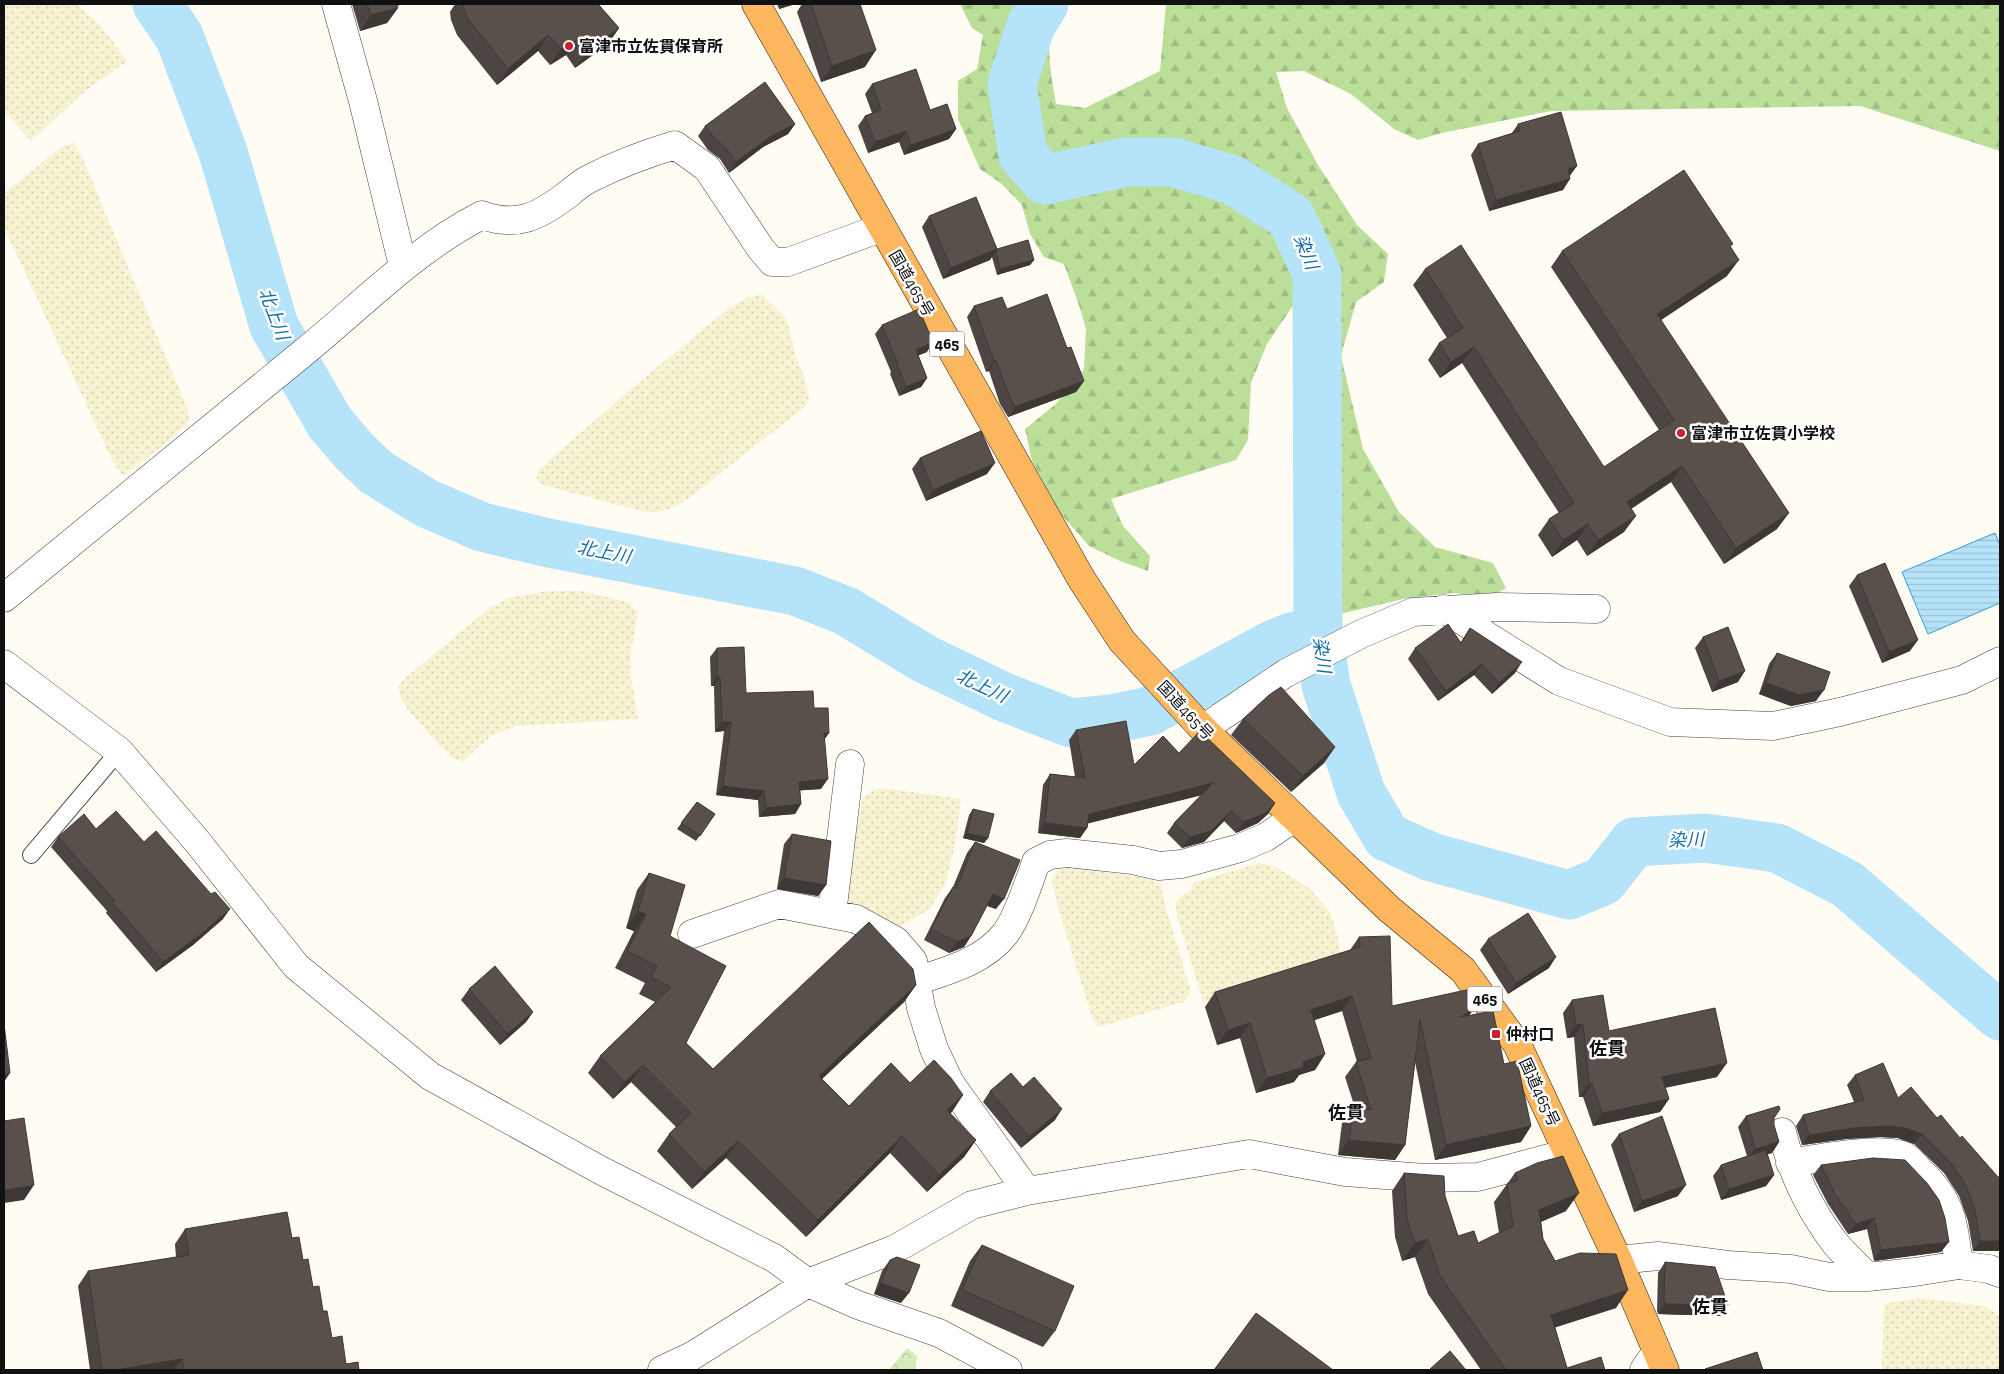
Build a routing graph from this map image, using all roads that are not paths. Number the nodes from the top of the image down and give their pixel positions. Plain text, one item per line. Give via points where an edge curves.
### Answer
1 (336, 4) edge
2 (756, 4) edge
3 (881, 228) junction
4 (403, 266) junction
5 (4, 598) edge
6 (1444, 609) junction
7 (1596, 609) dead end
8 (2000, 661) edge
9 (4, 664) edge
10 (1196, 721) junction
11 (119, 751) junction
12 (850, 764) dead end
13 (1294, 818) junction
14 (31, 855) dead end
15 (832, 914) junction
16 (692, 934) dead end
17 (916, 981) junction
18 (1782, 1132) dead end
19 (1568, 1153) junction
20 (1790, 1163) junction
21 (1026, 1191) junction
22 (1618, 1260) junction
23 (1958, 1265) junction
24 (2000, 1273) edge
25 (1868, 1277) junction
26 (808, 1283) junction
27 (1656, 1364) edge
28 (662, 1370) edge
29 (1008, 1370) edge

1 - 4 street
2 - 3 highway, 国道465号 / 465
3 - 4 street via 788,262 772,262 707,168 675,144 638,156 586,180 551,206 526,219 503,221 482,215 457,228
3 - 10 highway, 国道465号 / 465 via 1082,580 1122,641
4 - 5 street via 304,352
6 - 7 street
6 - 8 street via 1559,681 1670,722 1773,726 1962,680
6 - 10 street via 1413,612 1361,634
9 - 11 street
10 - 13 highway, 国道465号 / 465
11 - 14 lane
11 - 26 street via 196,840 296,966 430,1076 602,1171 774,1258
12 - 15 street
13 - 17 street via 1266,837 1240,848 1182,864 1159,866 1067,853 1050,855 1036,862 1005,934 983,954 953,969
13 - 19 highway, 国道465号 / 465 via 1390,910 1464,970 1517,1044
15 - 16 street via 778,904
15 - 17 street via 856,919 896,942 913,961
17 - 21 street via 934,1049 950,1083
18 - 20 street
19 - 21 street via 1478,1177 1425,1178 1345,1172 1249,1154
19 - 22 highway, 国道465号 / 465
20 - 23 street via 1878,1152 1904,1156 1934,1184 1947,1203
20 - 25 street via 1808,1203 1836,1244
21 - 26 street via 972,1205 895,1249
22 - 25 street via 1658,1256 1791,1269 1829,1277
22 - 27 highway, 国道465号 / 465
23 - 24 street
23 - 25 street
26 - 28 street via 692,1356
26 - 29 street via 858,1305 939,1333

